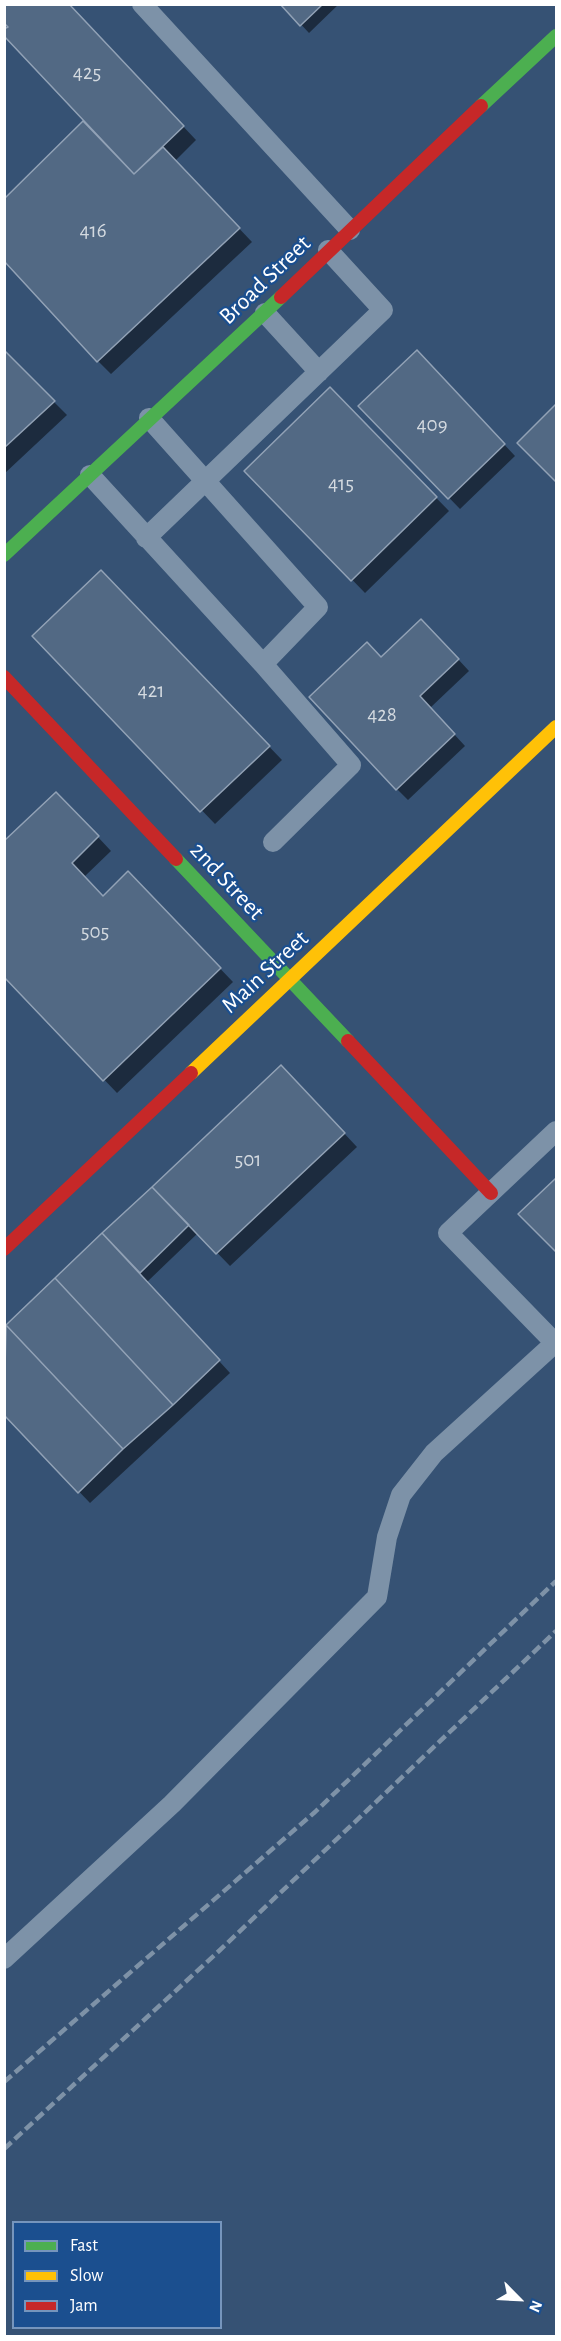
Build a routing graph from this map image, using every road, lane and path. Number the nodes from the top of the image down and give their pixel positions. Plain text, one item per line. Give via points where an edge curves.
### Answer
1 (142, 4) edge
2 (556, 36) edge
3 (350, 230) junction
4 (327, 249) junction
5 (265, 313) junction
6 (319, 372) junction
7 (149, 418) junction
8 (90, 475) junction
9 (206, 482) junction
10 (146, 538) junction
11 (4, 555) edge
12 (263, 664) junction
13 (4, 677) edge
14 (556, 728) edge
15 (273, 842) dead end
16 (289, 980) junction
17 (556, 1131) edge
18 (491, 1193) junction
19 (4, 1249) edge
20 (556, 1343) edge
21 (4, 1959) edge

1 - 3 lane
2 - 3 street, Broad Street
3 - 4 street, Broad Street
4 - 5 street, Broad Street
4 - 6 lane via 383,310
5 - 6 lane
5 - 7 street, Broad Street
6 - 9 lane
7 - 8 street, Broad Street
7 - 9 lane
8 - 10 lane
8 - 11 street, Broad Street
9 - 10 lane
9 - 12 lane via 318,607
10 - 12 lane
12 - 15 lane via 351,765
13 - 16 street, 2nd Street
14 - 16 street, Main Street
16 - 18 street, 2nd Street
16 - 19 street, Main Street
17 - 18 lane
18 - 20 lane via 448,1233
20 - 21 lane via 434,1453 401,1495 387,1537 377,1597 172,1804

